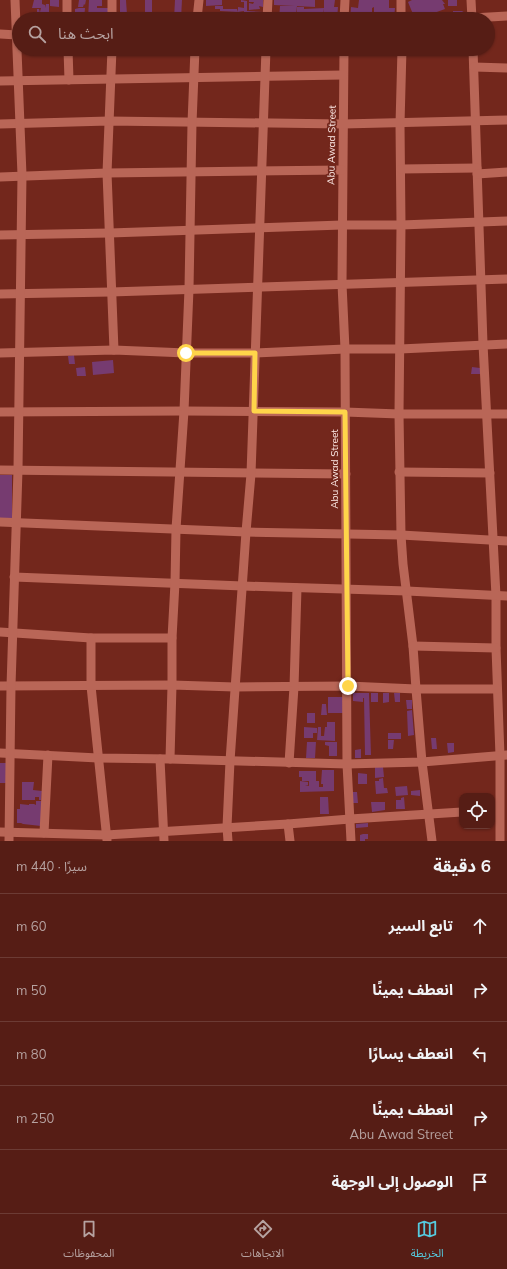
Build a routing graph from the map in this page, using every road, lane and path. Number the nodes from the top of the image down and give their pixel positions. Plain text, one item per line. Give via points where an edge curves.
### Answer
1 (16, 0) edge
2 (67, 0) edge
3 (112, 0) edge
4 (199, 0) edge
5 (268, 0) edge
6 (345, 0) edge
7 (401, 0) edge
8 (471, 0) edge
9 (16, 12) edge
10 (67, 12) edge
11 (112, 12) edge
12 (198, 12) edge
13 (267, 12) edge
14 (344, 12) edge
15 (402, 12) edge
16 (472, 12) edge
17 (507, 16) edge
18 (495, 17) edge
19 (0, 34) edge
20 (12, 35) edge
21 (17, 56) edge
22 (68, 56) edge
23 (112, 56) edge
24 (195, 56) edge
25 (265, 56) edge
26 (344, 56) edge
27 (402, 56) edge
28 (473, 56) edge
29 (474, 67) junction
30 (507, 68) edge
31 (343, 75) junction
32 (264, 76) junction
33 (194, 77) junction
34 (111, 79) junction
35 (18, 80) junction
36 (69, 80) junction
37 (0, 81) edge
38 (507, 120) edge
39 (109, 121) junction
40 (476, 121) junction
41 (20, 123) junction
42 (192, 123) junction
43 (263, 123) junction
44 (0, 124) edge
45 (343, 124) junction
46 (400, 124) junction
47 (401, 169) junction
48 (342, 170) junction
49 (477, 171) junction
50 (190, 172) junction
51 (262, 172) junction
52 (507, 172) edge
53 (108, 173) junction
54 (22, 175) junction
55 (0, 177) edge
56 (507, 221) edge
57 (479, 222) junction
58 (342, 225) junction
59 (401, 226) junction
60 (260, 228) junction
61 (189, 230) junction
62 (110, 233) junction
63 (21, 234) junction
64 (0, 235) edge
65 (507, 279) edge
66 (481, 280) junction
67 (400, 282) junction
68 (342, 284) junction
69 (257, 287) junction
70 (189, 289) junction
71 (111, 292) junction
72 (20, 293) junction
73 (0, 294) edge
74 (483, 344) junction
75 (507, 344) edge
76 (345, 349) junction
77 (400, 349) junction
78 (114, 350) junction
79 (0, 353) edge
80 (19, 353) junction
81 (186, 353) junction
82 (255, 353) junction
83 (184, 411) junction
84 (254, 411) junction
85 (0, 412) edge
86 (18, 412) junction
87 (345, 412) junction
88 (399, 414) junction
89 (487, 414) junction
90 (507, 414) edge
91 (0, 470) edge
92 (18, 470) junction
93 (180, 472) junction
94 (399, 472) junction
95 (490, 473) junction
96 (251, 474) junction
97 (346, 474) junction
98 (0, 522) edge
99 (17, 522) junction
100 (176, 529) junction
101 (246, 532) junction
102 (345, 534) junction
103 (401, 535) junction
104 (493, 541) junction
105 (507, 541) edge
106 (14, 577) junction
107 (175, 583) junction
108 (243, 586) junction
109 (297, 588) junction
110 (346, 589) junction
111 (407, 591) junction
112 (496, 596) junction
113 (507, 596) edge
114 (0, 632) edge
115 (13, 632) junction
116 (91, 638) junction
117 (172, 638) junction
118 (413, 646) junction
119 (496, 648) junction
120 (172, 685) junction
121 (0, 686) edge
122 (11, 686) junction
123 (91, 686) junction
124 (348, 686) junction
125 (235, 687) junction
126 (294, 687) junction
127 (416, 689) junction
128 (497, 689) junction
129 (0, 753) edge
130 (10, 753) junction
131 (48, 755) junction
132 (503, 755) edge
133 (98, 758) junction
134 (160, 759) junction
135 (170, 759) junction
136 (230, 761) junction
137 (422, 762) junction
138 (289, 763) junction
139 (347, 764) junction
140 (496, 810) edge
141 (459, 812) edge
142 (429, 814) junction
143 (350, 819) junction
144 (288, 824) junction
145 (227, 827) junction
146 (163, 831) junction
147 (44, 833) junction
148 (6, 835) edge
149 (106, 838) edge
150 (164, 841) edge
151 (228, 841) edge
152 (290, 841) edge
153 (351, 841) edge
154 (432, 841) edge
155 (500, 841) edge

1 - 9 street
2 - 10 street
3 - 11 street
4 - 12 street
5 - 13 street
6 - 14 street
7 - 15 street
8 - 16 street
17 - 18 street
19 - 20 street
21 - 35 street
22 - 36 street
23 - 34 street
24 - 33 street
25 - 32 street
26 - 31 street, Abu Awad Street
27 - 46 street
28 - 29 street
29 - 30 street
29 - 40 street
31 - 32 street
31 - 45 street, Abu Awad Street
32 - 33 street
32 - 43 street
33 - 34 street
33 - 42 street
34 - 36 street
34 - 39 street
35 - 36 street
35 - 37 street
35 - 41 street
38 - 40 street
39 - 41 street
39 - 42 street
39 - 53 street
40 - 46 street
40 - 49 street
41 - 44 street
41 - 54 street
42 - 43 street
42 - 50 street
43 - 45 street
43 - 51 street
45 - 46 street
45 - 48 street, Abu Awad Street
46 - 47 street
47 - 49 street
47 - 59 street
48 - 51 street
48 - 58 street, Abu Awad Street
49 - 52 street
49 - 57 street
50 - 51 street
50 - 53 street
50 - 61 street
51 - 60 street
53 - 54 street
53 - 62 street
54 - 55 street
54 - 63 street
56 - 57 street
57 - 59 street
57 - 66 street
58 - 59 street
58 - 60 street
58 - 68 street, Abu Awad Street
59 - 67 street
60 - 61 street
60 - 69 street
61 - 62 street
61 - 70 street
62 - 63 street
62 - 71 street
63 - 64 street
63 - 72 street
65 - 66 street
66 - 67 street
66 - 74 street
67 - 68 street
67 - 77 street
68 - 69 street
68 - 76 street, Abu Awad Street
69 - 70 street
69 - 82 street
70 - 71 street
70 - 81 street
71 - 72 street
71 - 78 street
72 - 73 street
72 - 80 street
74 - 75 street
74 - 77 street
74 - 89 street
76 - 77 street
76 - 82 street
76 - 87 street, Abu Awad Street
77 - 88 street
78 - 80 street
78 - 81 street
79 - 80 street
80 - 86 street
81 - 82 street
81 - 83 street
82 - 84 street
83 - 84 street
83 - 86 street
83 - 93 street
84 - 87 street
84 - 96 street
85 - 86 street
86 - 92 street
87 - 88 street
87 - 97 street, Abu Awad Street
88 - 89 street
88 - 94 street
89 - 90 street
89 - 95 street
91 - 92 street
92 - 93 street
92 - 99 street
93 - 96 street
93 - 100 street
94 - 95 street
94 - 103 street
95 - 104 street
96 - 97 street
96 - 101 street
97 - 102 street, Abu Awad Street
98 - 99 street
99 - 100 street
99 - 106 street
100 - 101 street
100 - 107 street
101 - 102 street
101 - 108 street
102 - 103 street
102 - 110 street, Abu Awad Street
103 - 104 street
103 - 111 street
104 - 105 street
104 - 112 street
106 - 107 street
106 - 115 street
107 - 108 street
107 - 117 street
108 - 109 street
108 - 125 street
109 - 110 street
109 - 126 street
110 - 111 street
110 - 124 street, Abu Awad Street
111 - 112 street
111 - 118 street
112 - 113 street
112 - 119 street
114 - 115 street
115 - 116 street
115 - 122 street
116 - 117 street
116 - 123 street
117 - 120 street
118 - 119 street
118 - 127 street
119 - 128 street
120 - 123 street
120 - 125 street
120 - 135 street
121 - 122 street
122 - 123 street
122 - 130 street
123 - 133 street
124 - 126 street
124 - 127 street
124 - 139 street, Abu Awad Street
125 - 126 street
125 - 136 street
126 - 138 street
127 - 128 street
127 - 137 street
128 - 132 street
129 - 130 street
130 - 131 street
130 - 148 street
131 - 133 street
131 - 147 street
132 - 137 street
132 - 140 street
133 - 134 street
133 - 149 street
134 - 135 street
134 - 146 street
135 - 136 street
136 - 138 street
136 - 145 street
137 - 139 street
137 - 142 street
138 - 139 street
139 - 143 street, Abu Awad Street
140 - 155 street
141 - 142 street
142 - 143 street
142 - 154 street
143 - 144 street
143 - 153 street, Abu Awad Street
144 - 145 street
144 - 152 street
145 - 146 street
145 - 151 street
146 - 149 street
146 - 150 street
147 - 148 street
147 - 149 street

